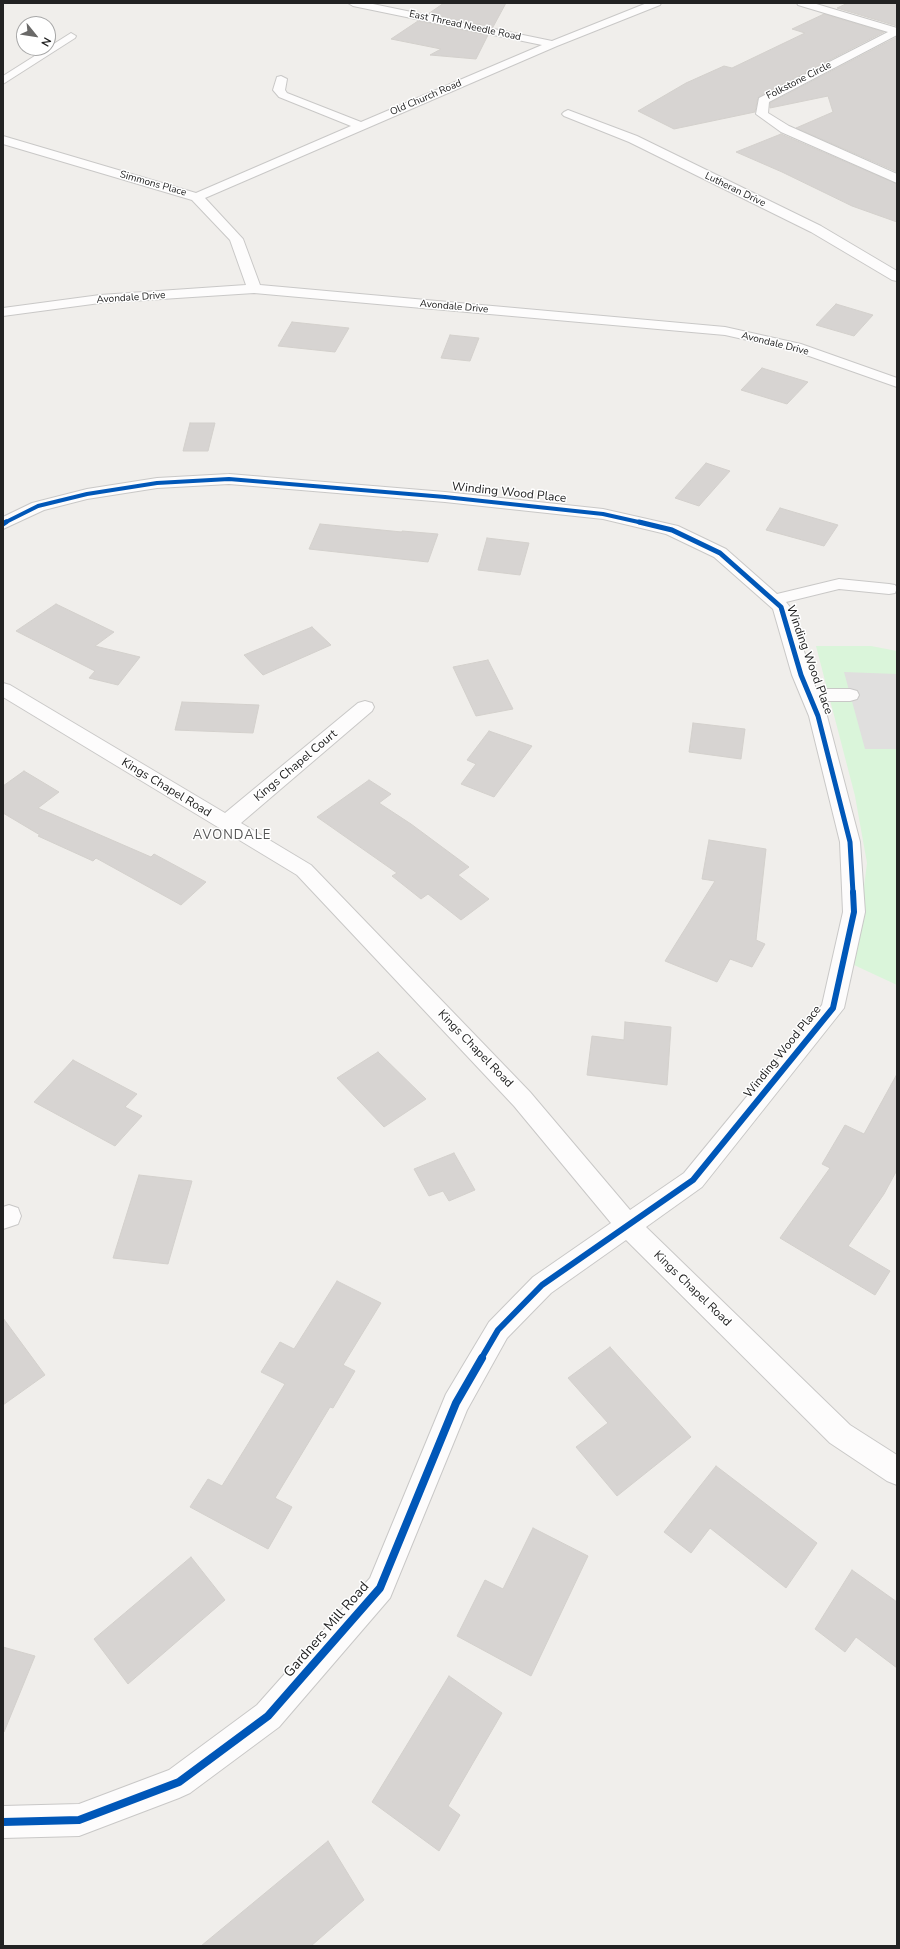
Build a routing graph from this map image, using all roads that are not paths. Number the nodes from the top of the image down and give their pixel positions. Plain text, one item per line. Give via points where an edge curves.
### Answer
1 (353, 3) edge
2 (656, 3) edge
3 (802, 3) edge
4 (897, 31) edge
5 (71, 36) dead end
6 (553, 44) junction
7 (281, 79) dead end
8 (3, 81) edge
9 (568, 114) dead end
10 (361, 126) junction
11 (3, 140) edge
12 (897, 179) edge
13 (197, 197) junction
14 (897, 277) edge
15 (254, 290) junction
16 (3, 312) edge
17 (897, 383) edge
18 (3, 524) edge
19 (889, 589) dead end
20 (773, 600) junction
21 (3, 689) edge
22 (809, 695) junction
23 (850, 695) dead end
24 (365, 707) dead end
25 (226, 824) junction
26 (627, 1225) junction
27 (897, 1471) edge
28 (3, 1822) edge

1 - 6 street, East Thread Needle Road
2 - 6 street, Old Church Road
3 - 4 street
4 - 12 street, Folkstone Circle via 763,100 762,114 785,129
5 - 8 street
6 - 10 street, Old Church Road
7 - 10 street via 279,90 283,95
9 - 14 street, Lutheran Drive via 633,139 809,226
10 - 13 street, Old Church Road
11 - 13 street, Simmons Place
13 - 15 street, Simmons Place via 236,239
15 - 16 street, Avondale Drive via 100,300
15 - 17 street, Avondale Drive via 725,331 796,347
18 - 20 street, Winding Wood Place via 38,506 87,494 157,483 229,480 445,497 603,514 672,530 720,553
19 - 20 street via 839,584
20 - 22 street, Winding Wood Place via 781,607 800,675
21 - 25 street, Kings Chapel Road
22 - 23 street
22 - 26 street, Winding Wood Place via 818,716 850,850 854,912 833,1008 693,1180
24 - 25 street, Kings Chapel Court
25 - 26 street, Kings Chapel Road via 304,870 522,1099
26 - 27 street, Kings Chapel Road via 840,1434
26 - 28 street, Gardners Mill Road via 542,1285 498,1330 456,1403 380,1588 268,1716 179,1782 79,1820

